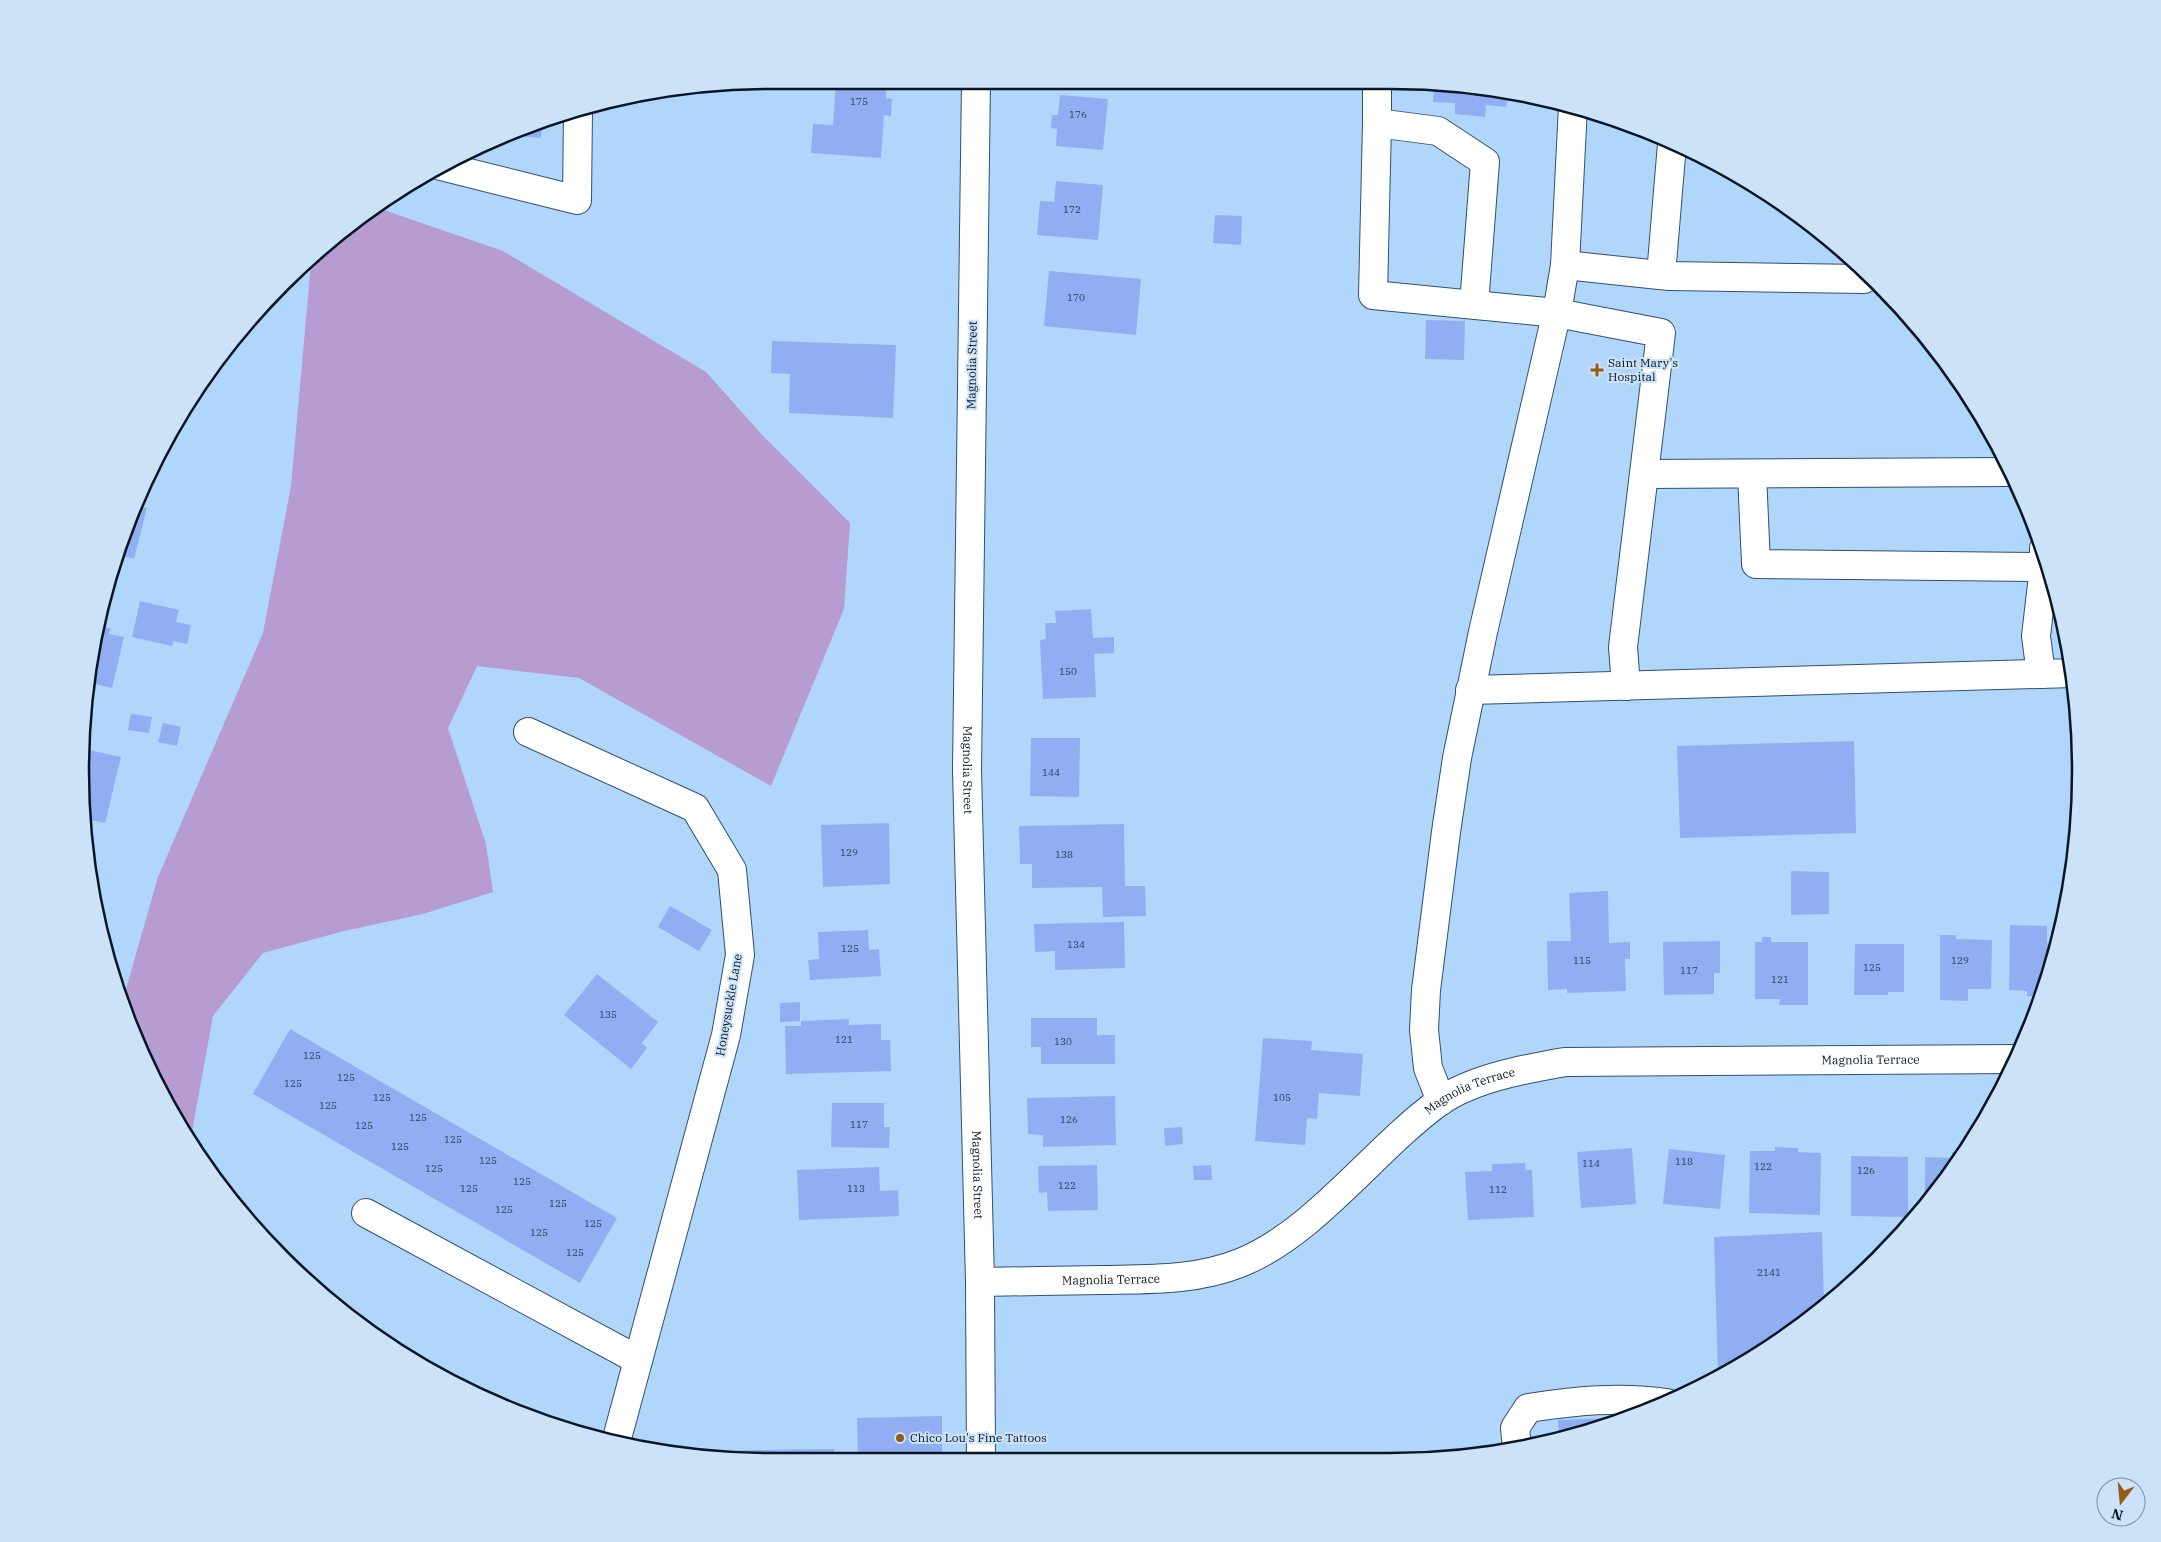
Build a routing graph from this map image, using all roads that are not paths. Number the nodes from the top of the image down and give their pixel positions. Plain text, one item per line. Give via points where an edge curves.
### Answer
1 (976, 89) edge
2 (1377, 89) edge
3 (1573, 114) edge
4 (578, 117) edge
5 (1377, 124) junction
6 (1671, 150) edge
7 (451, 169) edge
8 (1565, 265) junction
9 (1661, 275) junction
10 (1861, 278) edge
11 (1474, 305) junction
12 (1556, 313) junction
13 (2003, 472) edge
14 (1644, 474) junction
15 (1752, 474) junction
16 (2038, 557) edge
17 (2042, 573) edge
18 (2065, 673) edge
19 (2041, 674) junction
20 (1626, 686) junction
21 (1470, 690) junction
22 (528, 732) dead end
23 (2008, 1059) edge
24 (1441, 1101) junction
25 (366, 1213) dead end
26 (980, 1282) junction
27 (638, 1360) junction
28 (1652, 1400) edge
29 (618, 1435) edge
30 (1517, 1441) edge
31 (981, 1453) edge

1 - 26 street, Magnolia Street via 967,770
2 - 5 street
3 - 8 street
4 - 7 street via 577,200
5 - 11 street via 1438,131 1485,162
5 - 11 street via 1373,295
6 - 9 street
8 - 9 street
8 - 12 street
9 - 10 street
11 - 12 street
12 - 14 street via 1661,333
12 - 21 street
13 - 15 street
14 - 15 street
14 - 20 street via 1623,647
15 - 16 street via 1756,564
17 - 19 street via 2036,636
18 - 19 street
19 - 20 street
20 - 21 street
21 - 24 street via 1446,832 1426,990 1424,1030 1428,1068
22 - 27 street, Honeysuckle Lane via 695,808 732,870 740,956 726,1035
23 - 24 street, Magnolia Terrace via 1565,1062 1515,1071
24 - 26 street, Magnolia Terrace via 1309,1218 1277,1243 1241,1263 1171,1279
25 - 27 street
26 - 31 street, Magnolia Street
27 - 29 street, Honeysuckle Lane
28 - 30 street via 1581,1400 1528,1408 1516,1428

